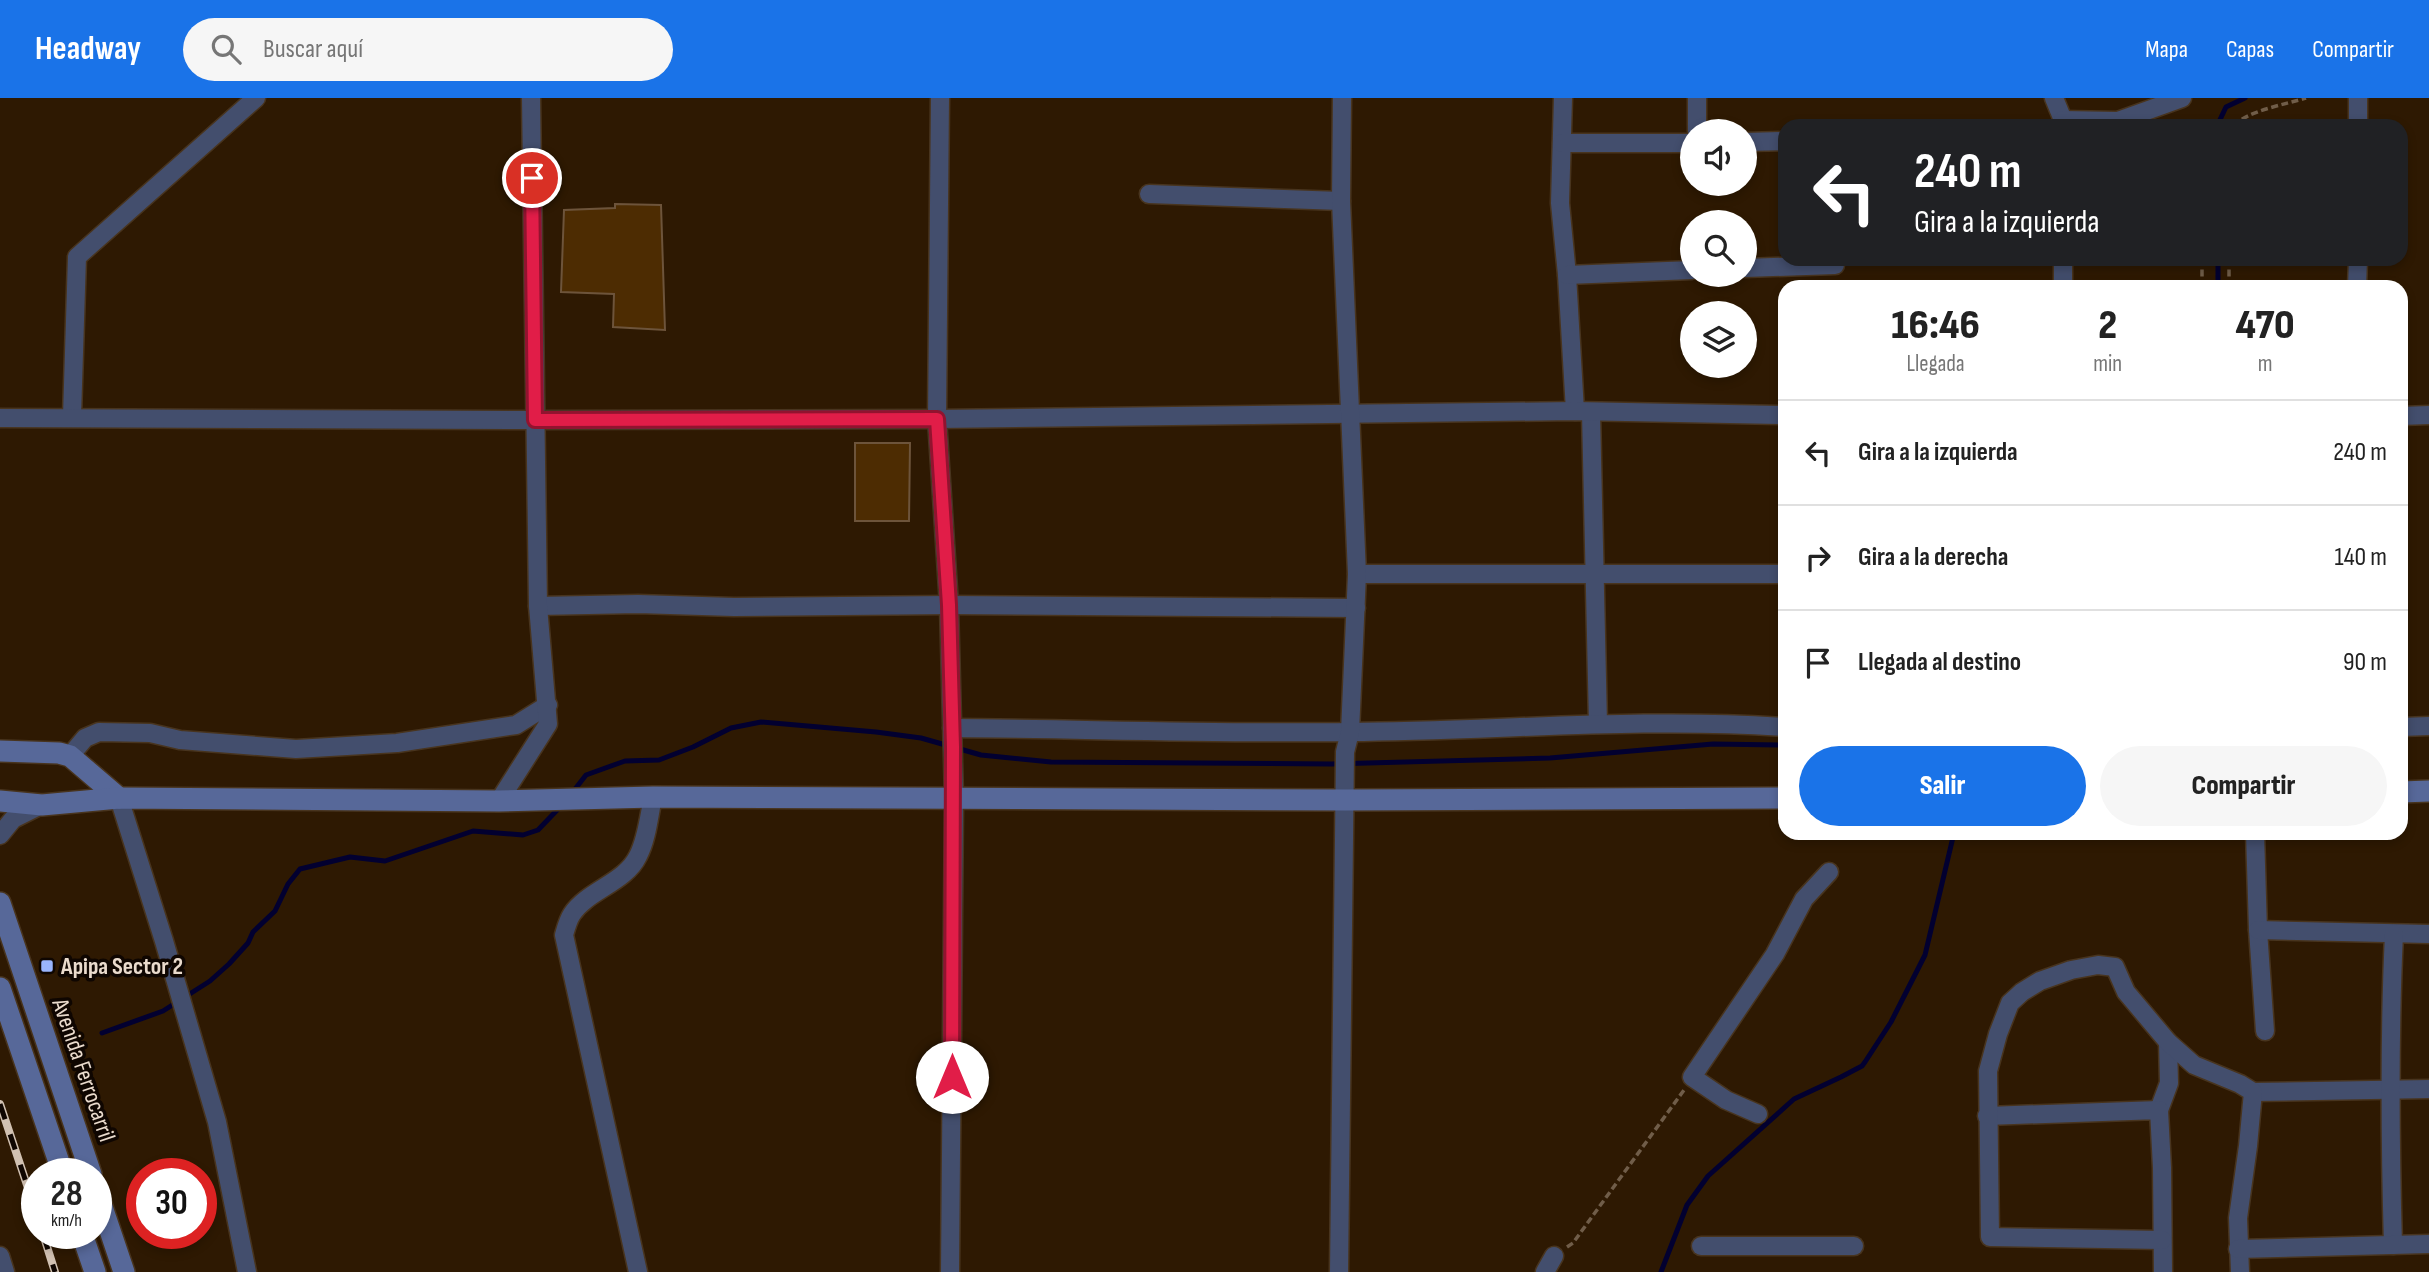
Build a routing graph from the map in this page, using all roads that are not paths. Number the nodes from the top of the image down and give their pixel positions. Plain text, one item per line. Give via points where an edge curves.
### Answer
1 (256, 98) edge
2 (531, 98) edge
3 (940, 98) edge
4 (1342, 98) edge
5 (1563, 98) edge
6 (1697, 98) edge
7 (2054, 98) edge
8 (2182, 98) edge
9 (2358, 98) edge
10 (1697, 119) edge
11 (2062, 119) edge
12 (2124, 119) edge
13 (2358, 119) edge
14 (1778, 141) edge
15 (1757, 142) edge
16 (1562, 143) junction
17 (1680, 143) edge
18 (1149, 194) dead end
19 (1341, 201) junction
20 (1805, 266) edge
21 (1757, 268) edge
22 (1680, 270) edge
23 (1567, 275) junction
24 (1583, 412) junction
25 (1351, 414) junction
26 (1778, 415) edge
27 (2429, 415) edge
28 (72, 416) junction
29 (2408, 416) edge
30 (0, 418) edge
31 (937, 419) junction
32 (535, 420) junction
33 (1778, 573) edge
34 (1357, 574) junction
35 (1593, 574) junction
36 (949, 605) junction
37 (538, 606) junction
38 (1356, 608) junction
39 (548, 705) junction
40 (1598, 724) junction
41 (2429, 726) edge
42 (1778, 727) edge
43 (2408, 727) edge
44 (952, 728) junction
45 (1350, 732) junction
46 (0, 751) edge
47 (70, 756) junction
48 (2429, 791) edge
49 (2408, 792) edge
50 (653, 797) junction
51 (118, 798) junction
52 (1778, 798) edge
53 (954, 799) junction
54 (1345, 800) junction
55 (0, 801) edge
56 (499, 801) junction
57 (42, 805) junction
58 (0, 835) edge
59 (2255, 840) edge
60 (1829, 872) dead end
61 (0, 903) edge
62 (2258, 930) junction
63 (2393, 934) junction
64 (2429, 934) edge
65 (0, 988) edge
66 (2265, 1031) dead end
67 (2168, 1042) junction
68 (2392, 1089) junction
69 (2429, 1089) edge
70 (2253, 1092) junction
71 (2159, 1110) junction
72 (1758, 1114) dead end
73 (1987, 1116) junction
74 (58, 1158) edge
75 (86, 1158) edge
76 (112, 1236) edge
77 (2162, 1240) junction
78 (2429, 1244) edge
79 (2393, 1245) junction
80 (1701, 1246) dead end
81 (1854, 1246) dead end
82 (2238, 1248) junction
83 (87, 1249) edge
84 (0, 1256) edge
85 (1554, 1256) road end
86 (5, 1272) edge
87 (95, 1272) edge
88 (124, 1272) edge
89 (247, 1272) edge
90 (638, 1272) edge
91 (950, 1272) edge
92 (1339, 1272) edge
93 (1545, 1272) edge
94 (2162, 1272) edge
95 (2240, 1272) edge

1 - 28 street via 77,257
2 - 32 street
3 - 31 street
4 - 19 street
5 - 16 street
6 - 10 street
7 - 11 street
8 - 12 street
9 - 13 street
14 - 15 street
16 - 17 street
16 - 23 street via 1560,203
18 - 19 street
19 - 25 street
20 - 21 street
22 - 23 street
23 - 24 street
24 - 25 street
24 - 26 street
24 - 35 street
25 - 31 street
25 - 34 street
27 - 29 street
28 - 30 street
28 - 32 street
31 - 32 street
31 - 36 street
32 - 37 street
33 - 35 street
34 - 35 street
34 - 38 street
35 - 40 street
36 - 37 street
36 - 38 street
36 - 44 street
37 - 39 street
38 - 45 street
39 - 47 street via 516,725 397,743 296,749 99,732 85,738
39 - 56 street via 548,724 541,738
40 - 42 street
40 - 45 street
41 - 43 street
44 - 45 street
44 - 53 street
45 - 54 street via 1345,752
46 - 47 street
47 - 51 street
48 - 49 street
50 - 53 street
50 - 56 street
50 - 90 street via 638,858 578,906 564,935
51 - 56 street
51 - 57 street
51 - 89 street via 217,1122
52 - 54 street
53 - 54 street
53 - 91 street
54 - 92 street
55 - 57 street
57 - 58 street via 13,819
59 - 62 street
60 - 72 street via 1804,899 1775,954 1692,1077
61 - 75 street, Avenida Ferrocarril
62 - 63 street
62 - 66 street
63 - 64 street
63 - 68 street
65 - 74 street
67 - 70 street via 2194,1065
67 - 71 street via 2169,1083
67 - 73 street via 2126,992 2115,967 2071,970 2040,981 2010,1003 1988,1071
68 - 69 street
68 - 70 street
68 - 79 street
70 - 82 street
71 - 73 street
71 - 77 street
73 - 77 street via 1990,1237
76 - 88 street
77 - 94 street
78 - 79 street
79 - 82 street
80 - 81 street
82 - 95 street
83 - 87 street
84 - 86 street
85 - 93 street

